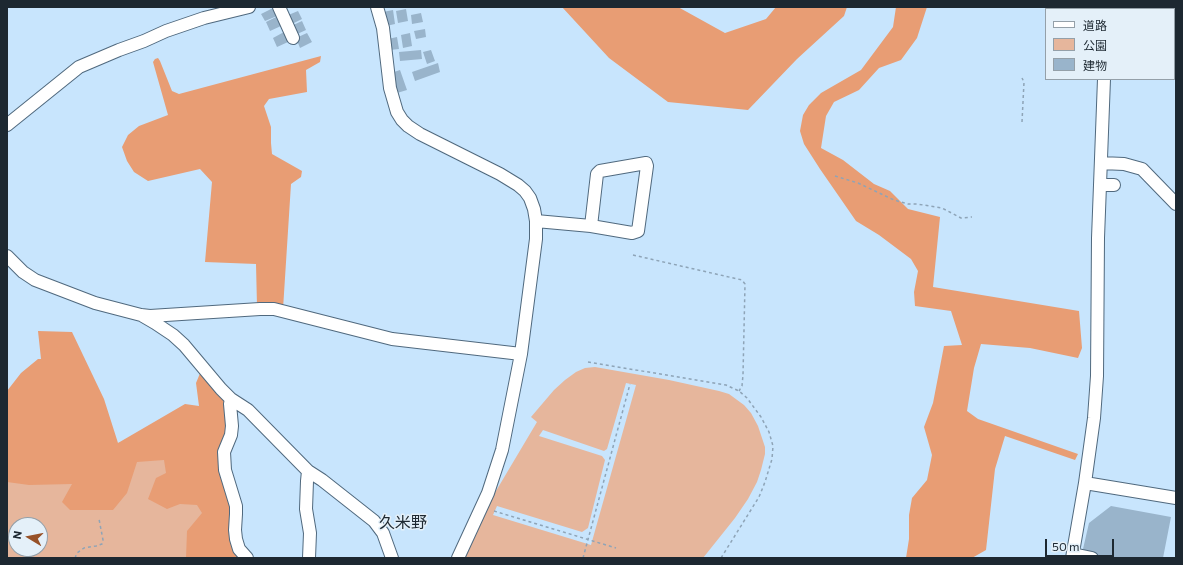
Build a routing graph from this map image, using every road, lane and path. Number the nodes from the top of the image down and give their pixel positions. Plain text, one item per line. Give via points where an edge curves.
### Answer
1 (249, 7) edge
2 (279, 7) edge
3 (377, 7) edge
4 (1106, 8) edge
5 (1176, 8) edge
6 (293, 38) dead end
7 (1022, 78) dead end
8 (1104, 80) edge
9 (1022, 122) dead end
10 (7, 125) edge
11 (1101, 163) junction
12 (835, 176) dead end
13 (1101, 185) junction
14 (1114, 185) dead end
15 (1176, 204) edge
16 (972, 217) dead end
17 (536, 221) junction
18 (591, 226) junction
19 (634, 255) dead end
20 (7, 256) edge
21 (141, 315) junction
22 (521, 354) junction
23 (588, 362) dead end
24 (630, 384) dead end
25 (739, 391) junction
26 (231, 399) junction
27 (308, 472) junction
28 (1085, 483) junction
29 (1176, 498) edge
30 (494, 511) dead end
31 (99, 519) dead end
32 (588, 539) junction
33 (616, 548) dead end
34 (1073, 556) edge
35 (75, 558) edge
36 (247, 558) edge
37 (309, 558) edge
38 (392, 558) edge
39 (458, 558) edge
40 (583, 558) edge
41 (721, 558) edge
42 (1092, 558) edge

1 - 10 street via 166,31 79,66
2 - 6 street
3 - 17 street via 384,28 390,88 402,120 420,134 518,185 530,198
4 - 5 path
7 - 9 path
8 - 11 street
11 - 13 street
11 - 15 street via 1124,164 1142,169
12 - 16 path via 858,183 894,200 942,208 962,218
13 - 14 street
13 - 28 street via 1097,376
17 - 18 street
17 - 22 street via 536,239
18 - 18 street via 632,233 638,231 646,163 600,171 597,174
19 - 25 path via 742,280 745,284 743,375
20 - 21 street via 35,280 95,303
21 - 22 street via 274,309 392,339
21 - 26 street via 184,345
22 - 39 street via 496,470
23 - 25 path via 726,385
24 - 32 path
25 - 41 path via 761,417 769,432 773,446 772,459 758,497
26 - 27 street via 248,410
26 - 36 street via 231,435 224,452 224,460 228,484 236,506 236,539 239,549
27 - 37 street via 306,509 310,533
27 - 38 street via 374,521 384,534
28 - 29 street
28 - 34 street
30 - 32 path
31 - 35 path via 102,544 84,548
32 - 33 path
32 - 40 path
34 - 42 street

